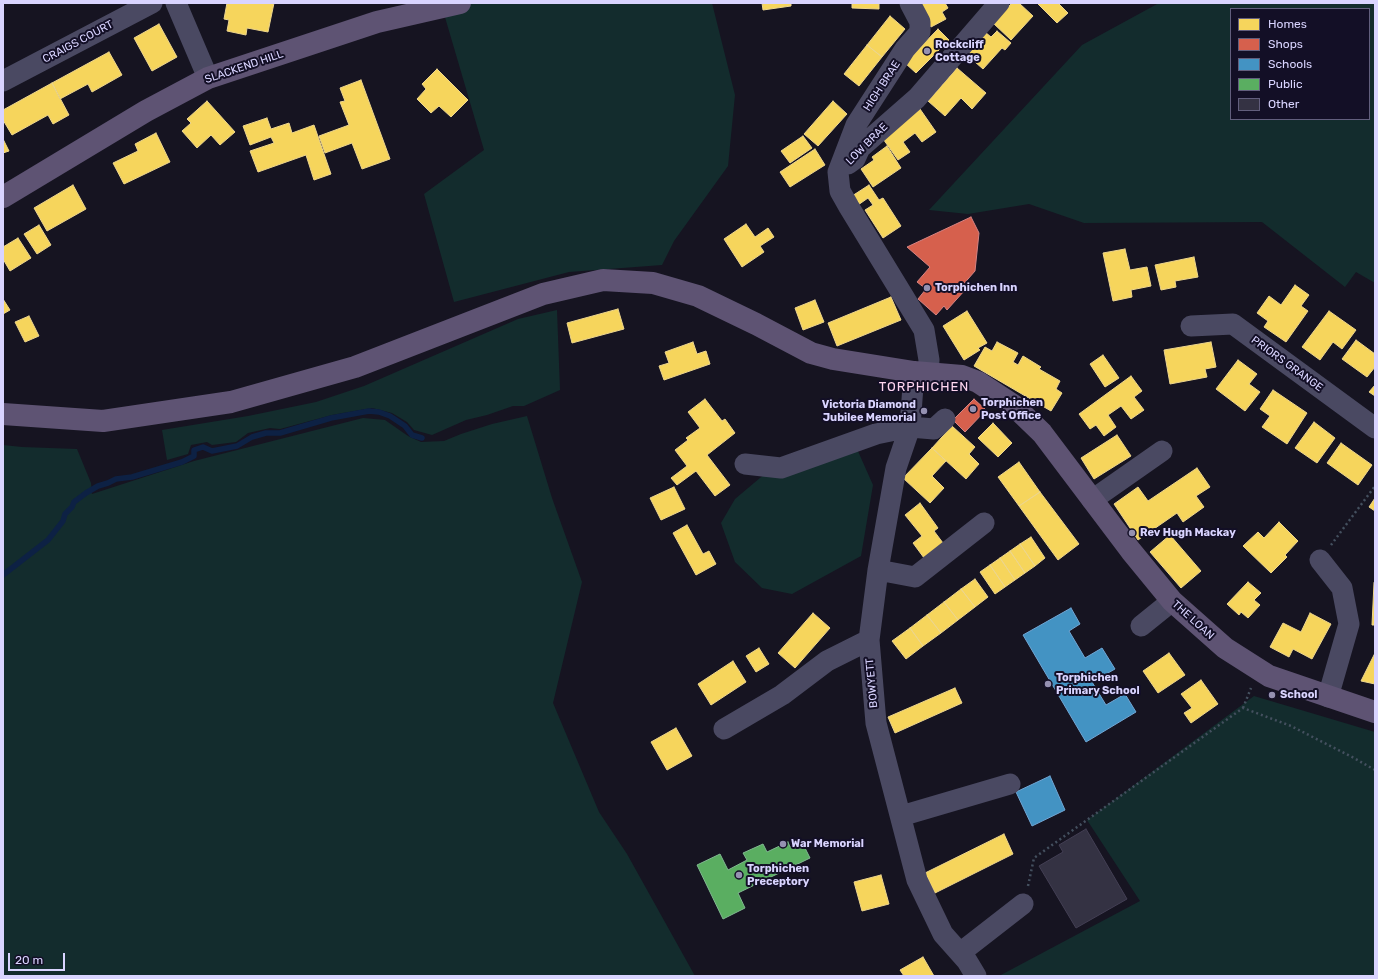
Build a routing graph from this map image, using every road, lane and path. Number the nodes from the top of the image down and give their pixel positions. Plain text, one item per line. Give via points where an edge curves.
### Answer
1 (152, 3) edge
2 (176, 3) edge
3 (460, 3) edge
4 (910, 3) edge
5 (999, 3) edge
6 (208, 78) junction
7 (3, 81) edge
8 (838, 172) junction
9 (3, 197) edge
10 (1191, 326) dead end
11 (921, 372) junction
12 (3, 414) edge
13 (945, 419) dead end
14 (910, 427) junction
15 (1375, 428) edge
16 (1162, 451) dead end
17 (745, 464) dead end
18 (1375, 486) edge
19 (1092, 500) junction
20 (984, 523) dead end
21 (1320, 560) joint
22 (878, 570) junction
23 (1172, 601) junction
24 (1141, 626) dead end
25 (869, 640) junction
26 (1328, 697) junction
27 (1375, 712) edge
28 (724, 729) dead end
29 (1375, 770) edge
30 (1010, 784) dead end
31 (900, 816) junction
32 (1023, 904) joint
33 (960, 953) junction
34 (976, 976) edge

1 - 7 street, CRAIGS COURT
2 - 6 street
3 - 6 main road, SLACKEND HILL via 377,22
4 - 8 street, HIGH BRAE via 920,22 920,32 905,49 856,125
5 - 8 street, LOW BRAE via 917,98 865,143 855,159
6 - 9 main road, SLACKEND HILL via 146,111
8 - 11 street, LOW BRAE via 840,191 924,330 929,360
10 - 15 street, PRIORS GRANGE via 1234,324
11 - 12 main road, THE LOAN via 810,353 698,296 653,283 603,280 543,294 355,367 232,402 103,420
11 - 14 street, BOWYETT
11 - 19 main road, THE LOAN via 962,376 978,382 1013,405 1042,433
13 - 14 street via 934,429
14 - 17 street via 876,434 781,468
14 - 22 street, BOWYETT via 896,468
16 - 19 street
18 - 21 path
19 - 23 main road, THE LOAN
20 - 22 street via 915,578
21 - 26 street via 1342,588 1349,624
22 - 25 street, BOWYETT
23 - 24 street
23 - 26 main road, THE LOAN via 1224,648 1269,676
25 - 28 street via 827,661 782,695
25 - 31 street, BOWYETT via 876,722
26 - 27 main road, THE LOAN
29 - 32 path via 1291,726 1243,708 1034,858
30 - 31 street
31 - 33 street, BOWYETT via 917,880 943,934
32 - 33 street
33 - 34 street, BOWYETT

